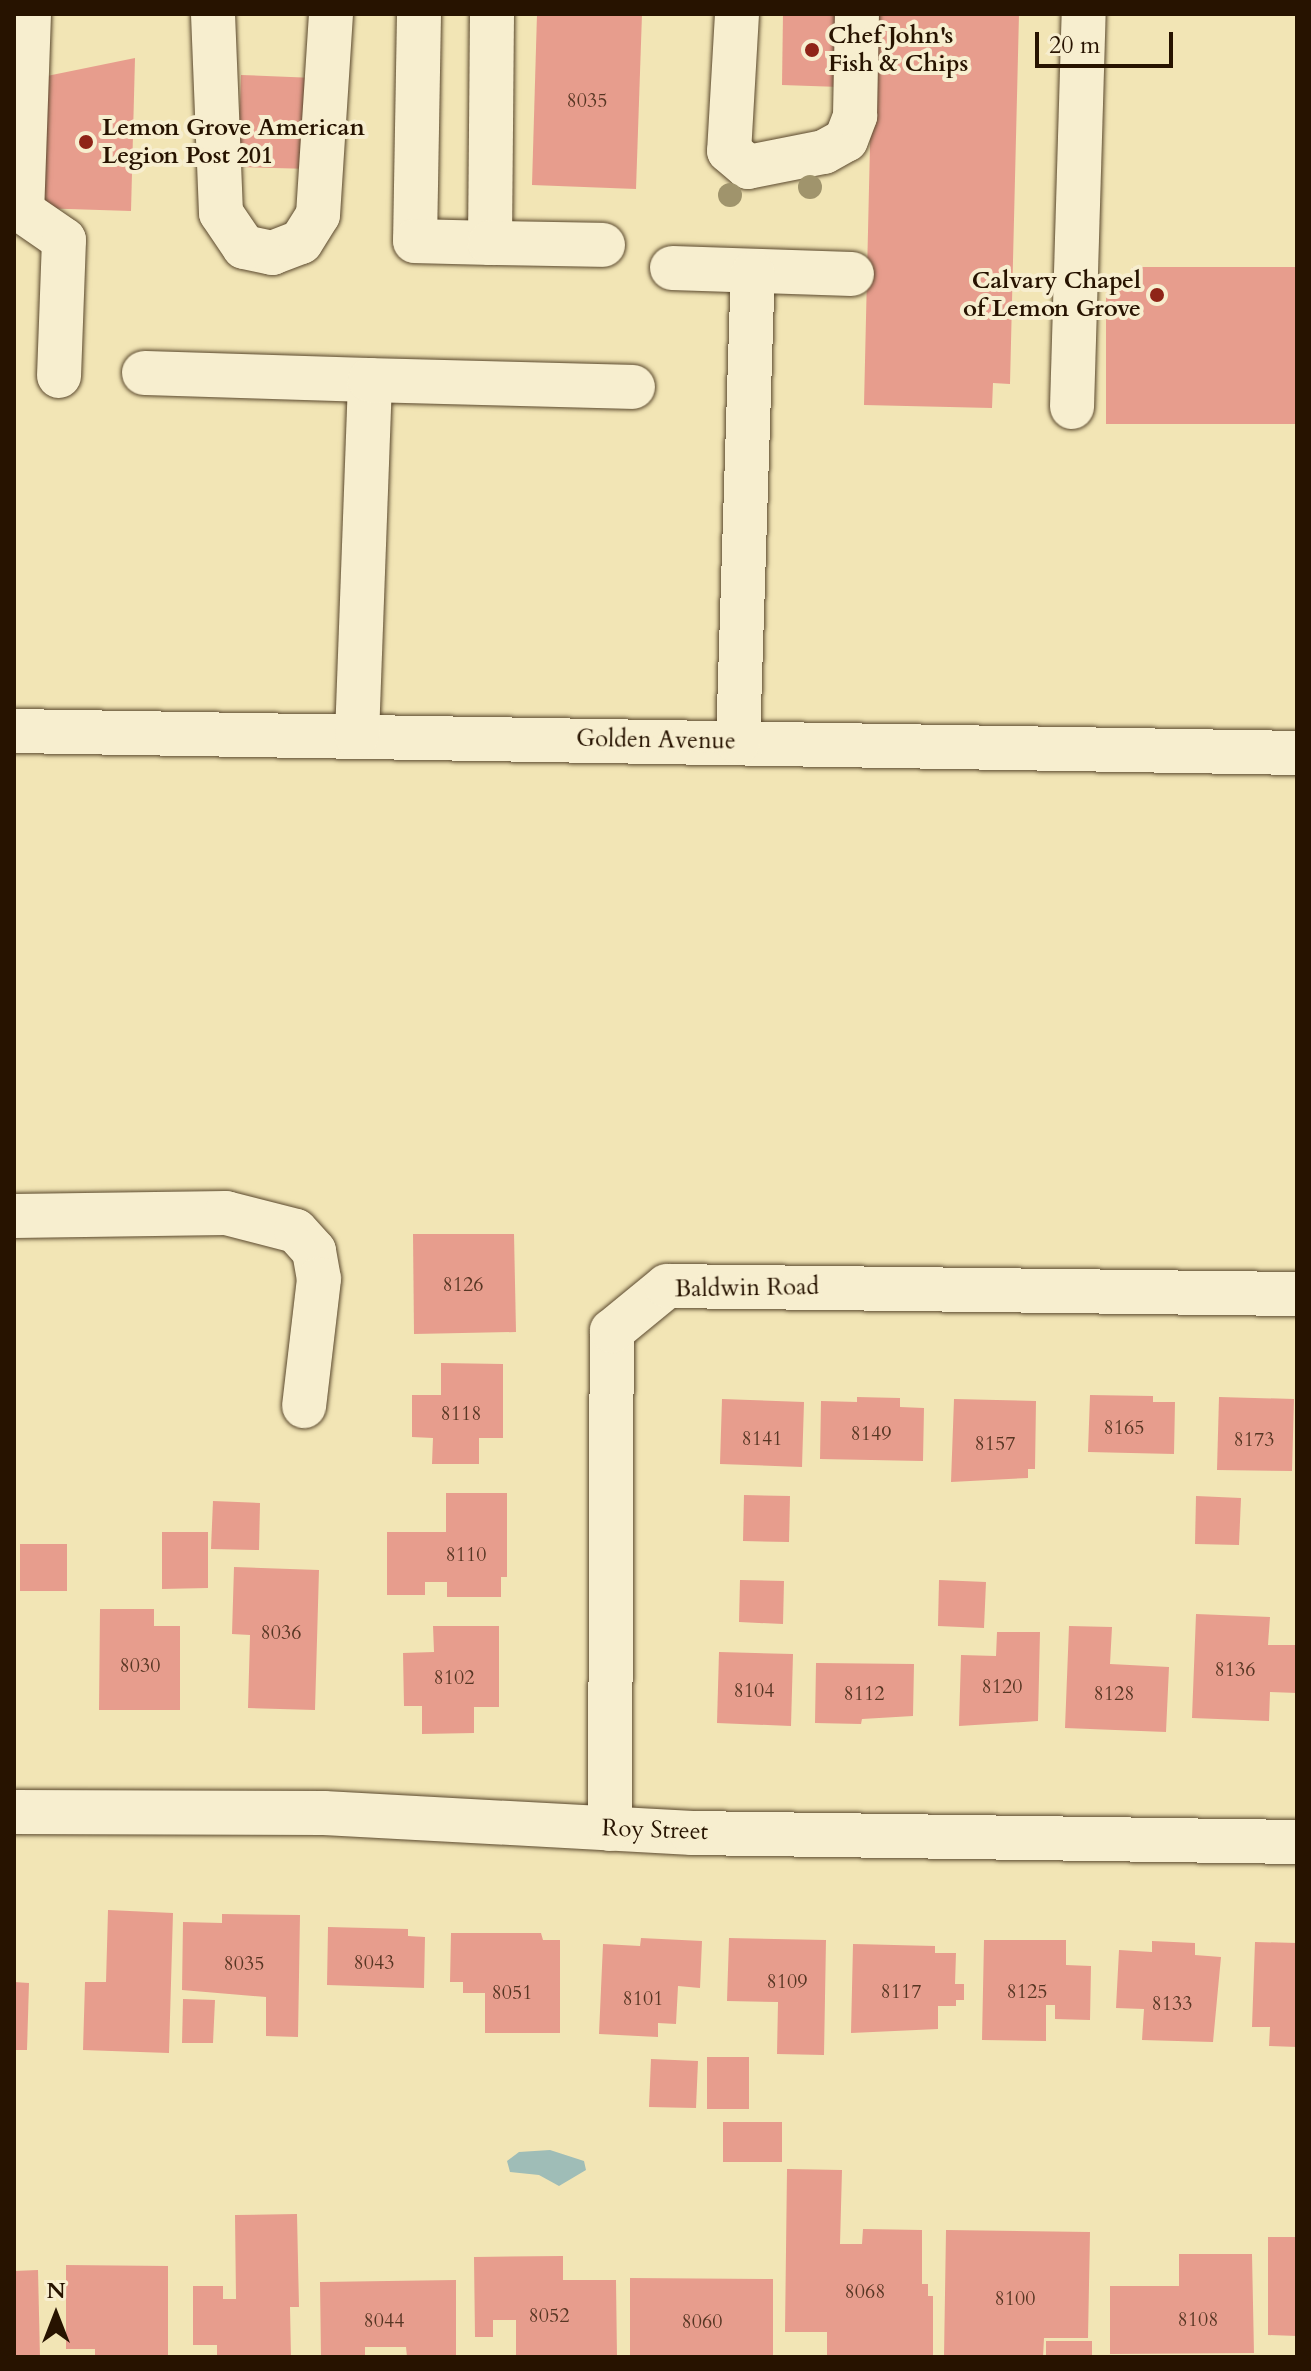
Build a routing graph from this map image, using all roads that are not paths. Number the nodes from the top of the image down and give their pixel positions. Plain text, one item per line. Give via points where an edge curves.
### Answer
1 (29, 14) edge
2 (213, 14) edge
3 (331, 14) edge
4 (419, 14) edge
5 (492, 14) edge
6 (737, 14) edge
7 (857, 14) edge
8 (1084, 14) edge
9 (490, 243) junction
10 (603, 245) dead end
11 (672, 268) dead end
12 (753, 273) junction
13 (852, 274) dead end
14 (144, 373) dead end
15 (59, 376) dead end
16 (370, 380) junction
17 (633, 387) dead end
18 (1072, 407) dead end
19 (14, 731) edge
20 (357, 736) junction
21 (738, 742) junction
22 (1297, 753) edge
23 (14, 1216) edge
24 (1297, 1294) edge
25 (304, 1406) dead end
26 (14, 1812) edge
27 (610, 1829) junction
28 (1297, 1842) edge

1 - 15 street via 22,211 64,240
2 - 3 street via 221,213 244,247 272,253 301,242 318,215
4 - 9 street via 415,241
5 - 9 street
6 - 7 street via 729,151 748,167 824,152 846,140 855,116
8 - 18 street
9 - 10 street
11 - 12 street
12 - 13 street
12 - 21 street
14 - 16 street
16 - 17 street
16 - 20 street
19 - 20 street, Golden Avenue
20 - 21 street, Golden Avenue
21 - 22 street, Golden Avenue
23 - 25 street via 226,1213 296,1231 314,1251 319,1279
24 - 27 street, Baldwin Road via 667,1286 612,1331
26 - 27 street, Roy Street via 324,1813
27 - 28 street, Roy Street

